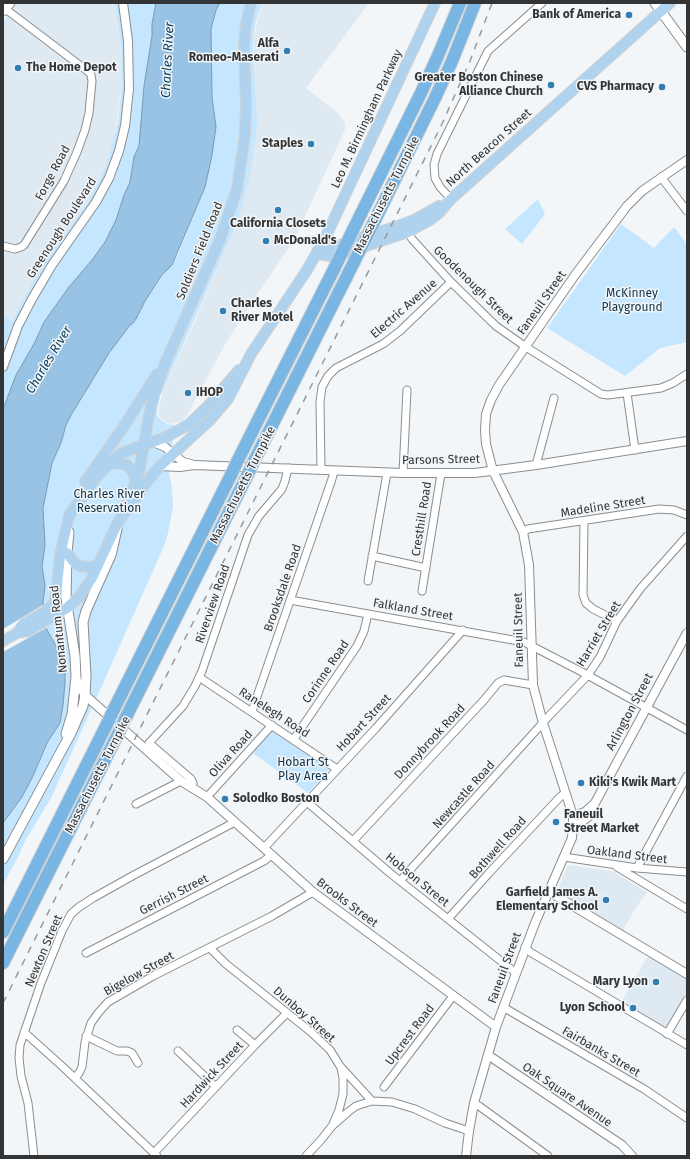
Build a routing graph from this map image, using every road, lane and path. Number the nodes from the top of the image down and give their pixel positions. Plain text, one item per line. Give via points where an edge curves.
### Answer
1 (122, 3) edge
2 (251, 3) edge
3 (435, 3) edge
4 (460, 3) edge
5 (475, 3) edge
6 (542, 3) edge
7 (670, 3) edge
8 (5, 7) edge
9 (658, 7) edge
10 (687, 47) edge
11 (687, 160) edge
12 (661, 177) junction
13 (451, 199) junction
14 (687, 211) edge
15 (406, 228) junction
16 (3, 246) edge
17 (319, 250) junction
18 (451, 282) junction
19 (526, 347) junction
20 (251, 354) junction
21 (166, 361) junction
22 (3, 367) edge
23 (687, 374) edge
24 (406, 390) dead end
25 (627, 393) junction
26 (554, 398) dead end
27 (687, 441) edge
28 (149, 443) junction
29 (635, 450) junction
30 (174, 454) junction
31 (109, 464) junction
32 (194, 465) junction
33 (536, 465) junction
34 (160, 466) junction
35 (288, 468) junction
36 (321, 470) junction
37 (334, 471) junction
38 (492, 471) junction
39 (387, 473) junction
40 (403, 473) junction
41 (440, 474) junction
42 (136, 483) junction
43 (70, 514) junction
44 (687, 515) edge
45 (584, 520) junction
46 (118, 522) junction
47 (523, 532) junction
48 (687, 536) edge
49 (67, 553) junction
50 (372, 556) junction
51 (98, 566) junction
52 (426, 568) junction
53 (368, 581) dead end
54 (422, 591) dead end
55 (290, 600) junction
56 (67, 608) junction
57 (368, 614) junction
58 (48, 615) junction
59 (617, 622) junction
60 (463, 630) junction
61 (687, 633) edge
62 (3, 641) edge
63 (532, 645) junction
64 (588, 675) junction
65 (76, 678) junction
66 (199, 678) junction
67 (533, 685) junction
68 (85, 695) junction
69 (647, 707) junction
70 (252, 711) junction
71 (543, 723) junction
72 (272, 725) junction
73 (687, 730) edge
74 (294, 739) junction
75 (149, 743) joint
76 (55, 763) junction
77 (337, 768) junction
78 (687, 776) edge
79 (181, 781) junction
80 (192, 788) junction
81 (565, 793) junction
82 (207, 797) junction
83 (307, 802) junction
84 (595, 803) junction
85 (136, 804) dead end
86 (573, 816) junction
87 (235, 822) junction
88 (573, 828) junction
89 (353, 841) junction
90 (264, 848) junction
91 (271, 855) junction
92 (564, 857) junction
93 (3, 859) edge
94 (614, 865) junction
95 (637, 868) junction
96 (687, 872) edge
97 (400, 881) junction
98 (548, 891) junction
99 (313, 892) junction
100 (687, 909) edge
101 (448, 920) junction
102 (3, 932) edge
103 (210, 948) junction
104 (525, 948) junction
105 (86, 953) dead end
106 (3, 963) edge
107 (516, 973) junction
108 (687, 974) edge
109 (453, 996) junction
110 (687, 1000) edge
111 (503, 1007) junction
112 (287, 1013) junction
113 (496, 1027) junction
114 (237, 1030) dead end
115 (24, 1032) junction
116 (667, 1034) junction
117 (86, 1036) junction
118 (254, 1045) junction
119 (687, 1045) edge
120 (178, 1051) dead end
121 (488, 1055) junction
122 (138, 1062) dead end
123 (340, 1066) junction
124 (74, 1078) junction
125 (216, 1087) junction
126 (384, 1087) dead end
127 (372, 1101) junction
128 (474, 1104) junction
129 (687, 1118) edge
130 (332, 1126) junction
131 (469, 1131) junction
132 (156, 1155) edge
133 (34, 1156) edge
134 (306, 1156) edge
135 (466, 1156) edge
136 (548, 1156) edge
137 (632, 1156) edge

1 - 22 street, Greenough Boulevard via 128,35 129,89 119,151 96,202 52,265 32,299 18,326
2 - 21 main road, Soldiers Field Road via 244,46 245,135 237,189 220,240
3 - 17 main road, Leo M. Birmingham Parkway
4 - 102 highway, Massachusetts Turnpike, bridge via 420,95
5 - 106 highway, Massachusetts Turnpike, bridge via 435,98
6 - 13 street via 488,51 440,148 434,162 435,175 439,185
7 - 9 main road, North Beacon Street
8 - 16 street, Forge Road via 90,73 92,81 85,130 64,181 24,245 15,249
9 - 10 main road
9 - 13 main road, North Beacon Street
11 - 12 street, Faneuil Street
12 - 14 street
12 - 19 street, Faneuil Street via 642,191 628,206
13 - 15 main road, North Beacon Street
15 - 17 main road, North Beacon Street
15 - 18 street, Goodenough Street via 412,239
17 - 20 main road
18 - 19 street, Goodenough Street via 496,326
18 - 36 street, Electric Avenue via 384,344 336,368 328,376 322,387 320,402
19 - 25 street, Goodenough Street via 601,394
19 - 38 street, Faneuil Street via 499,385 486,414 486,444
20 - 28 main road via 196,418 174,433
20 - 30 main road via 223,406
21 - 28 main road, Soldiers Field Road via 151,405
21 - 43 main road, Soldiers Field Road via 90,475
23 - 25 street, Goodenough Street via 667,386
24 - 40 street
25 - 29 street
26 - 33 street
27 - 29 street, Parsons Street
28 - 30 street, Parsons Street via 165,447
28 - 31 main road via 122,453
28 - 42 main road, Soldiers Field Road
29 - 33 street, Parsons Street
30 - 32 street, Parsons Street via 183,462
30 - 34 main road
31 - 42 main road via 126,465 133,472
31 - 43 main road via 95,478
32 - 34 street, Parsons Street
32 - 35 street, Parsons Street
33 - 38 street, Parsons Street
34 - 46 main road
35 - 36 street, Parsons Street
35 - 66 street, Riverview Road via 282,489 258,516 248,535
36 - 37 street, Parsons Street
37 - 39 street, Parsons Street
37 - 55 street, Brooksdale Road
38 - 41 street, Parsons Street
38 - 47 street, Faneuil Street
39 - 40 street, Parsons Street
39 - 50 street
40 - 41 street, Parsons Street
41 - 52 street, Cresthill Road
42 - 46 main road, Soldiers Field Road
43 - 49 main road, Nonantum Road
43 - 58 main road via 60,555 55,597
44 - 45 street, Madeline Street via 674,510 660,509
45 - 47 street, Madeline Street
45 - 59 street via 583,595 586,603
46 - 51 main road
46 - 68 main road, Nonantum Road via 112,551 83,622
47 - 63 street, Faneuil Street via 529,565
48 - 59 street, Harriet Street via 640,589
49 - 51 main road via 79,566
49 - 56 main road, Nonantum Road
50 - 52 street, Cresthill Road
50 - 53 street
51 - 56 main road via 83,592
52 - 54 street, Cresthill Road
55 - 57 street, Falkland Street
55 - 70 street, Brooksdale Road
56 - 58 main road
56 - 65 main road, Nonantum Road
57 - 60 street, Falkland Street
57 - 74 street, Corinne Road via 357,646
58 - 62 main road via 24,624 17,633
59 - 64 street, Harriet Street
60 - 63 street, Falkland Street
60 - 77 street, Hobart Street
61 - 69 street, Arlington Street
63 - 64 street, Falkland Street
63 - 67 street, Faneuil Street
64 - 69 street, Falkland Street
64 - 71 street, Harriet Street
65 - 68 street, Brooks Street
65 - 76 main road, Nonantum Road via 72,714
66 - 70 street, Ranelegh Road
66 - 75 street, Riverview Road via 185,704
67 - 71 street, Faneuil Street
67 - 89 street, Donnybrook Road via 504,680 498,682
68 - 76 main road, Nonantum Road via 76,724
68 - 79 street, Brooks Street
69 - 73 street, Falkland Street
69 - 84 street, Arlington Street
70 - 72 street, Ranelegh Road
71 - 81 street, Faneuil Street
71 - 97 street, Newcastle Road
72 - 74 street, Ranelegh Road
72 - 82 street, Oliva Road
74 - 77 street, Ranelegh Road
75 - 80 street, Brooks Street via 191,779
76 - 93 main road, Nonantum Road
77 - 83 street, Hobart Street
78 - 95 street
79 - 80 street, Brooks Street
79 - 85 street
80 - 82 street, Brooks Street
81 - 86 street, Faneuil Street
81 - 101 street, Bothwell Road
82 - 87 street, Brooks Street
83 - 89 street, Hobson Street
83 - 90 street, Hobart Street
84 - 86 street, Arlington Street via 585,812
84 - 88 street, Arlington Street via 592,813
86 - 88 street, Faneuil Street
87 - 90 street, Brooks Street
87 - 115 street, Newton Street via 134,875 75,911 62,931
88 - 92 street, Faneuil Street via 572,838
89 - 97 street, Hobson Street
90 - 91 street, Brooks Street
91 - 99 street, Brooks Street
91 - 105 street, Gerrish Street via 264,861
92 - 94 street, Oakland Street
92 - 98 street, Faneuil Street
94 - 95 street, Oakland Street
94 - 100 street
95 - 96 street, Oakland Street
97 - 101 street, Hobson Street
98 - 104 street, Faneuil Street
98 - 108 street
99 - 103 street, Bigelow Street
99 - 109 street, Brooks Street
101 - 107 street, Hobson Street
103 - 112 street, Dunboy Street
103 - 117 street, Bigelow Street via 112,999 95,1016
104 - 107 street, Faneuil Street
104 - 116 street
107 - 111 street, Faneuil Street
109 - 113 street, Brooks Street
109 - 126 street, Upcrest Road
110 - 116 street
111 - 113 street, Faneuil Street
111 - 129 street, Fairbanks Street
112 - 118 street, Hardwick Street
112 - 123 street, Dunboy Street via 330,1050
113 - 121 street, Faneuil Street
114 - 118 street
115 - 124 street
115 - 133 street, Newton Street via 19,1058 28,1103
116 - 119 street
117 - 122 street via 117,1051 132,1053
117 - 124 street, Bigelow Street via 82,1067
118 - 125 street, Hardwick Street
120 - 125 street
121 - 128 street, Faneuil Street
121 - 137 street, Oak Square Avenue via 622,1145
123 - 127 street, Dunboy Street
123 - 130 street via 343,1094
124 - 132 street
125 - 132 street, Hardwick Street
127 - 130 street via 356,1106
127 - 131 street via 392,1102
128 - 131 street, Faneuil Street
128 - 136 street
130 - 134 street
131 - 135 street, Faneuil Street

